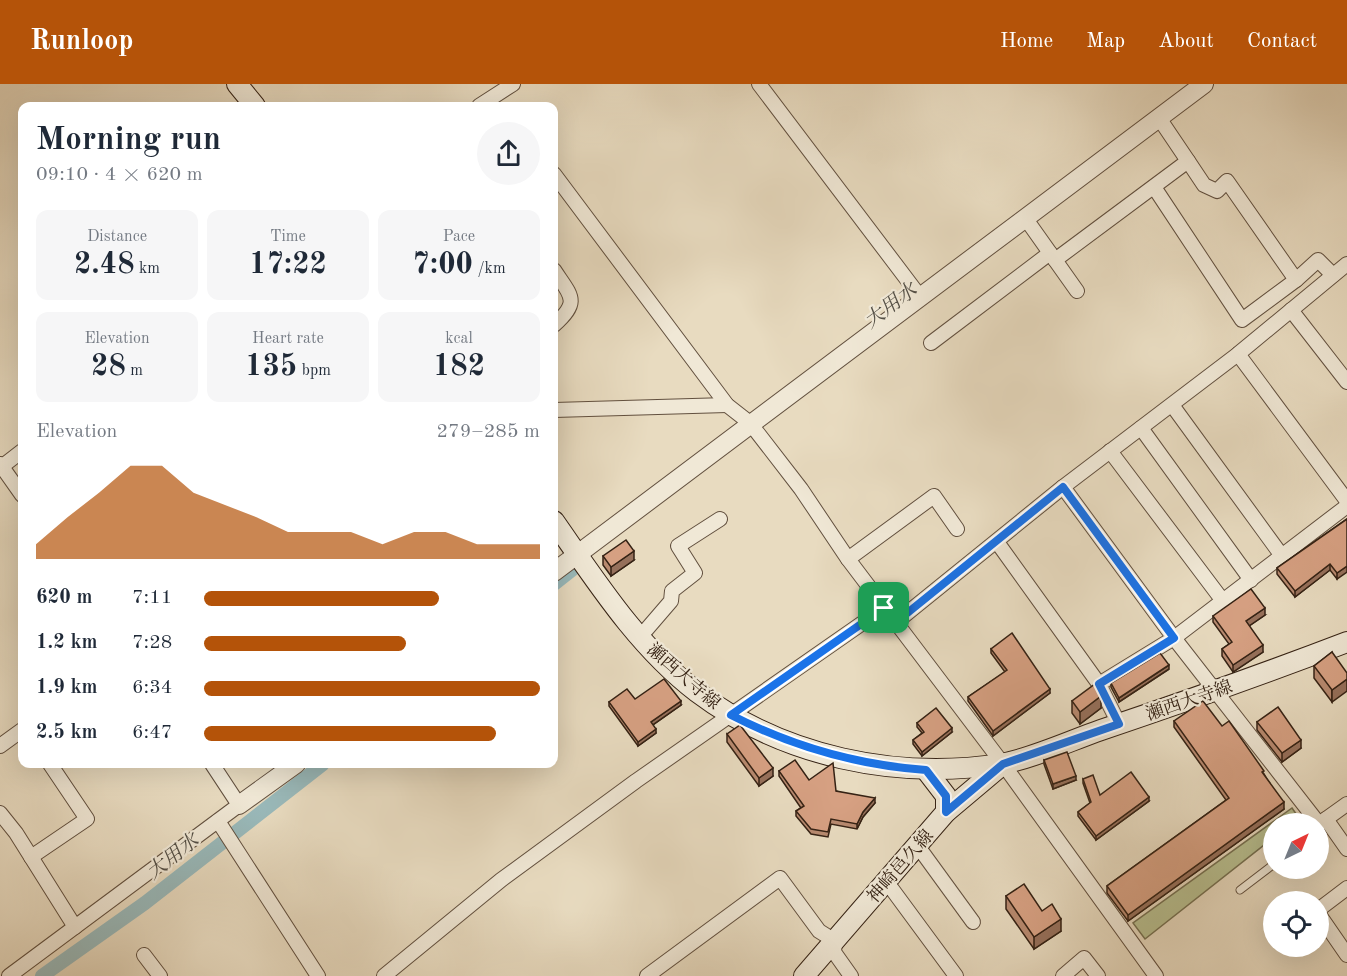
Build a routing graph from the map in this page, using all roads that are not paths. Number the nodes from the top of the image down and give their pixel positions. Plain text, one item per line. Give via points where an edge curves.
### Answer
1 (237, 84) edge
2 (513, 84) edge
3 (759, 84) edge
4 (1204, 84) edge
5 (499, 101) edge
6 (252, 102) edge
7 (1161, 122) junction
8 (1188, 161) junction
9 (558, 179) edge
10 (1154, 187) junction
11 (1028, 221) junction
12 (1052, 256) junction
13 (1347, 264) edge
14 (1333, 275) junction
15 (558, 276) edge
16 (1296, 280) junction
17 (1077, 291) dead end
18 (921, 298) junction
19 (1291, 310) junction
20 (558, 321) edge
21 (931, 342) dead end
22 (1239, 354) junction
23 (1347, 382) edge
24 (727, 405) junction
25 (1172, 405) junction
26 (558, 410) edge
27 (750, 423) junction
28 (1141, 428) junction
29 (1110, 451) junction
30 (18, 454) edge
31 (1, 466) edge
32 (1063, 487) junction
33 (18, 489) edge
34 (1347, 501) edge
35 (1347, 506) edge
36 (720, 519) dead end
37 (558, 527) edge
38 (957, 529) dead end
39 (997, 543) junction
40 (577, 554) junction
41 (1282, 556) junction
42 (848, 559) junction
43 (558, 569) edge
44 (1251, 580) junction
45 (1223, 601) junction
46 (884, 608) junction
47 (895, 623) junction
48 (640, 637) junction
49 (1176, 641) junction
50 (1347, 642) edge
51 (1099, 684) junction
52 (1218, 690) junction
53 (731, 715) junction
54 (1119, 724) junction
55 (18, 733) edge
56 (0, 746) edge
57 (1003, 764) junction
58 (960, 767) junction
59 (53, 768) edge
60 (215, 768) edge
61 (290, 768) edge
62 (926, 770) junction
63 (974, 786) junction
64 (1347, 804) edge
65 (239, 805) junction
66 (946, 812) junction
67 (0, 813) edge
68 (1313, 813) edge
69 (1329, 817) edge
70 (218, 821) junction
71 (1329, 831) edge
72 (917, 846) junction
73 (1347, 849) edge
74 (31, 857) junction
75 (1263, 872) edge
76 (886, 881) junction
77 (1347, 888) edge
78 (1240, 890) dead end
79 (1329, 902) edge
80 (974, 922) dead end
81 (75, 927) junction
82 (1329, 928) edge
83 (835, 941) junction
84 (144, 955) dead end
85 (1347, 955) edge
86 (9, 976) edge
87 (160, 976) edge
88 (318, 976) edge
89 (384, 976) edge
90 (647, 976) edge
91 (804, 976) edge
92 (851, 976) edge
93 (956, 976) edge
94 (1063, 976) edge
95 (1098, 976) edge
96 (1156, 976) edge

1 - 6 main road
2 - 5 street
3 - 18 street
4 - 7 street
7 - 8 street
7 - 11 street
8 - 10 street
8 - 16 street via 1204,184 1217,190 1227,181
9 - 24 street
10 - 12 street
10 - 16 street via 1242,320
11 - 12 street
11 - 18 street
12 - 17 street
12 - 21 street
13 - 14 street
14 - 16 street via 1318,260
14 - 19 street
15 - 20 street via 571,305
18 - 27 street
19 - 22 street
19 - 23 street
22 - 25 street
22 - 34 street
24 - 26 street
24 - 27 street
25 - 28 street
25 - 41 street
27 - 40 street
27 - 42 street
28 - 29 street
28 - 44 street
29 - 32 street
29 - 45 street
30 - 31 street
31 - 33 street
32 - 39 street
32 - 49 street
35 - 41 street
36 - 48 street via 678,546 695,573 672,591 671,601
37 - 40 main road, 瀬西大寺線
38 - 42 street via 934,496
39 - 47 street
39 - 51 street
40 - 43 street
40 - 48 main road, 瀬西大寺線
41 - 44 street
42 - 46 street
44 - 45 street
45 - 49 street
46 - 47 street
46 - 53 street
47 - 57 street
48 - 53 main road, 瀬西大寺線 via 696,692
49 - 51 street
49 - 52 street via 1184,640
50 - 52 main road, 瀬西大寺線
51 - 54 street
52 - 54 main road, 瀬西大寺線
52 - 68 street
53 - 62 main road, 瀬西大寺線 via 771,736 823,754
53 - 89 street via 501,880
54 - 57 main road, 瀬西大寺線
55 - 56 street
57 - 58 main road, 瀬西大寺線
57 - 63 main road, 神崎邑久線
57 - 96 street
58 - 62 main road, 瀬西大寺線
58 - 63 main road via 974,776
59 - 74 street via 87,819
60 - 65 street
61 - 65 street
62 - 66 main road via 946,796
63 - 66 main road, 神崎邑久線
64 - 69 street
65 - 70 street
66 - 72 main road, 神崎邑久線
67 - 74 street
70 - 81 street
70 - 88 street
71 - 73 street
72 - 76 main road, 神崎邑久線
72 - 80 street
74 - 81 street
75 - 78 lane
76 - 83 main road, 神崎邑久線
76 - 93 street
77 - 79 street
81 - 86 street
82 - 85 street
83 - 90 street via 819,931 780,878
83 - 91 main road, 神崎邑久線
83 - 92 street via 834,952
84 - 87 street
94 - 95 street via 1084,958

